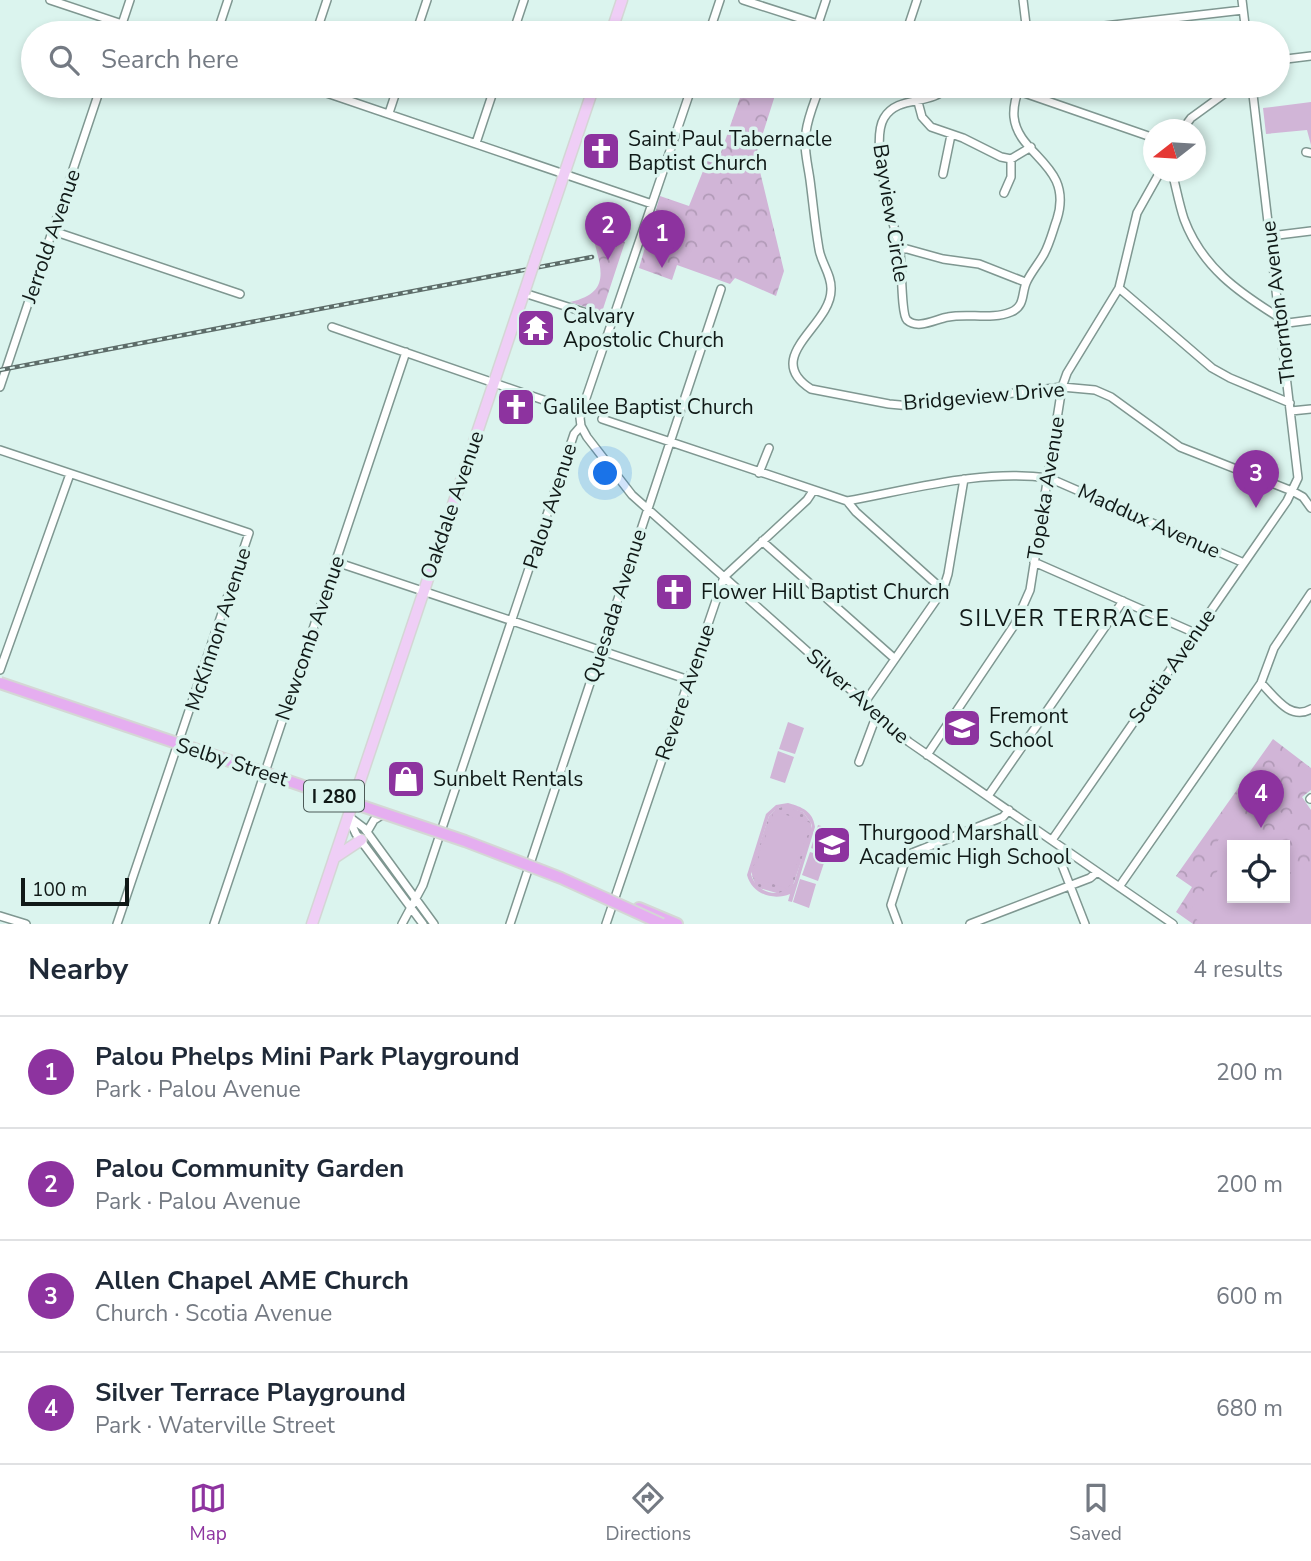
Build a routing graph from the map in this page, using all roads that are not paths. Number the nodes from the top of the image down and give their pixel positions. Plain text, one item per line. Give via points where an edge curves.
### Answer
1 (50, 0) edge
2 (130, 0) edge
3 (228, 0) edge
4 (327, 0) edge
5 (427, 0) edge
6 (524, 0) edge
7 (622, 0) edge
8 (720, 0) edge
9 (743, 0) edge
10 (826, 0) edge
11 (917, 0) edge
12 (1023, 0) edge
13 (1242, 0) edge
14 (1243, 10) junction
15 (113, 21) edge
16 (123, 21) edge
17 (221, 21) edge
18 (320, 21) edge
19 (420, 21) edge
20 (517, 21) edge
21 (615, 21) edge
22 (713, 21) edge
23 (809, 21) edge
24 (819, 21) edge
25 (910, 21) edge
26 (1026, 21) edge
27 (1148, 21) edge
28 (1244, 21) edge
29 (1311, 56) edge
30 (1290, 59) edge
31 (97, 98) edge
32 (343, 98) edge
33 (394, 98) edge
34 (491, 98) edge
35 (590, 98) edge
36 (688, 98) edge
37 (816, 98) edge
38 (928, 98) edge
39 (1016, 98) edge
40 (1046, 98) edge
41 (1218, 98) edge
42 (1253, 98) edge
43 (918, 102) junction
44 (389, 113) junction
45 (1190, 119) edge
46 (1143, 134) edge
47 (951, 135) junction
48 (476, 143) junction
49 (1031, 147) junction
50 (1011, 159) junction
51 (564, 173) junction
52 (943, 174) dead end
53 (1154, 182) edge
54 (1175, 182) edge
55 (1004, 193) dead end
56 (652, 204) junction
57 (52, 231) junction
58 (1311, 231) edge
59 (1270, 236) junction
60 (899, 250) junction
61 (1025, 282) junction
62 (1119, 288) junction
63 (721, 289) dead end
64 (524, 293) junction
65 (240, 294) dead end
66 (1311, 320) edge
67 (612, 321) junction
68 (1280, 321) junction
69 (332, 327) dead end
70 (406, 352) junction
71 (494, 382) junction
72 (0, 387) edge
73 (1062, 387) junction
74 (1290, 407) junction
75 (1311, 409) edge
76 (581, 413) junction
77 (602, 419) dead end
78 (581, 426) junction
79 (670, 442) junction
80 (769, 448) dead end
81 (0, 450) edge
82 (759, 473) junction
83 (70, 474) junction
84 (1049, 478) junction
85 (964, 479) junction
86 (813, 491) junction
87 (1292, 491) junction
88 (847, 501) junction
89 (647, 508) junction
90 (1311, 508) edge
91 (762, 541) junction
92 (336, 562) junction
93 (1034, 562) junction
94 (1244, 563) junction
95 (724, 577) junction
96 (943, 590) junction
97 (423, 591) junction
98 (1311, 593) edge
99 (1123, 601) junction
100 (512, 621) junction
101 (1195, 633) junction
102 (601, 651) junction
103 (895, 659) junction
104 (0, 670) edge
105 (689, 680) junction
106 (2, 682) edge
107 (1261, 683) junction
108 (865, 702) junction
109 (1311, 709) edge
110 (877, 714) junction
111 (180, 744) junction
112 (927, 755) junction
113 (859, 762) dead end
114 (264, 772) junction
115 (988, 796) junction
116 (352, 802) junction
117 (1009, 810) junction
118 (386, 813) junction
119 (348, 816) junction
120 (441, 831) junction
121 (364, 836) junction
122 (1052, 840) junction
123 (1063, 848) junction
124 (334, 858) junction
125 (529, 862) junction
126 (1097, 872) junction
127 (1070, 885) junction
128 (1119, 887) junction
129 (416, 900) junction
130 (614, 900) junction
131 (626, 904) junction
132 (412, 909) junction
133 (0, 916) edge
134 (26, 924) edge
135 (117, 924) edge
136 (214, 924) edge
137 (312, 924) edge
138 (402, 924) edge
139 (423, 924) edge
140 (434, 924) edge
141 (510, 924) edge
142 (606, 924) edge
143 (664, 924) edge
144 (677, 924) edge
145 (898, 924) edge
146 (970, 924) edge
147 (1085, 924) edge
148 (1173, 924) edge

1 - 15 street
2 - 16 street
3 - 17 street
4 - 18 street
5 - 19 street
6 - 20 street
7 - 21 main road
8 - 22 street
9 - 23 street
10 - 24 street
11 - 25 street
12 - 26 street
13 - 14 street
14 - 27 street
14 - 28 street
29 - 30 street
31 - 57 street, Jerrold Avenue
32 - 44 street
33 - 44 street
34 - 48 street
35 - 51 main road, Oakdale Avenue
36 - 56 street, Palou Avenue
37 - 73 street, Bridgeview Drive via 805,144 819,249 831,292 824,314 795,350 798,378 811,389 911,405
38 - 43 street, Bayview Circle
39 - 49 street, Bayview Circle via 1014,119
40 - 46 street
41 - 45 street
42 - 59 street, Thornton Avenue
43 - 47 street via 926,123
43 - 60 street, Bayview Circle via 891,109 879,133
44 - 48 street
47 - 50 street
47 - 52 street
48 - 51 street
49 - 50 street
49 - 61 street, Bayview Circle via 1053,175 1060,203 1045,252
50 - 55 street via 1011,177
51 - 56 street
51 - 64 main road, Oakdale Avenue, bridge
53 - 62 street, Topeka Avenue via 1137,213
54 - 68 street via 1199,251 1239,292
56 - 67 street, Palou Avenue
57 - 65 street
57 - 72 street, Jerrold Avenue
58 - 59 street
59 - 68 street, Thornton Avenue
60 - 61 street via 979,264
60 - 61 street, Bayview Circle via 903,313 911,323 1009,313 1021,303
62 - 73 street, Topeka Avenue
62 - 74 street via 1212,368
63 - 79 street, Quesada Avenue
64 - 67 street
64 - 71 main road, Oakdale Avenue
66 - 68 street
67 - 76 street, Palou Avenue
68 - 74 street, Thornton Avenue
69 - 70 street
70 - 71 street
70 - 92 street, Newcomb Avenue
71 - 76 street
71 - 97 main road, Oakdale Avenue
73 - 84 street, Topeka Avenue
73 - 87 street, Bridgeview Drive via 1095,390 1111,397 1180,447
74 - 75 street
74 - 87 street, Thornton Avenue via 1298,478
76 - 78 street, Palou Avenue
77 - 79 street
78 - 89 street, Silver Avenue
78 - 100 street, Palou Avenue via 574,434
79 - 82 street
79 - 89 street, Quesada Avenue
80 - 82 street
81 - 83 street
82 - 86 street
83 - 104 street
83 - 111 street, McKinnon Avenue via 249,533
84 - 85 street, Maddux Avenue
84 - 93 street, Topeka Avenue
84 - 94 street, Maddux Avenue
85 - 88 street, Maddux Avenue
85 - 96 street
86 - 88 street
86 - 91 street, Revere Avenue
87 - 90 street
87 - 94 street, Scotia Avenue
88 - 96 street
89 - 95 street, Silver Avenue
89 - 102 street, Quesada Avenue
91 - 95 street, Revere Avenue
91 - 103 street
92 - 97 street
92 - 114 street, Newcomb Avenue
93 - 99 street
93 - 112 street, Topeka Avenue via 1030,590 1015,624
94 - 101 street, Scotia Avenue
95 - 105 street, Revere Avenue
95 - 108 street, Silver Avenue
96 - 103 street
97 - 100 street
97 - 116 main road, Oakdale Avenue
98 - 107 street via 1274,648
99 - 101 street
99 - 115 street
100 - 102 street
100 - 120 street, Palou Avenue
101 - 122 street, Scotia Avenue
102 - 105 street
102 - 125 street, Quesada Avenue
103 - 108 street
105 - 130 street, Revere Avenue
106 - 111 street, Selby Street
106 - 131 highway, I 280, bridge via 489,844
106 - 143 highway, I 280, bridge via 476,845
107 - 109 street via 1295,713
107 - 128 street
108 - 110 street, Silver Avenue
110 - 112 street, Silver Avenue
110 - 113 street
111 - 114 street, Selby Street
111 - 135 street, McKinnon Avenue
112 - 115 street, Silver Avenue
114 - 116 street, Selby Street
114 - 136 street, Newcomb Avenue
115 - 117 street, Silver Avenue
116 - 118 street, Selby Street
116 - 119 main road, Oakdale Avenue
117 - 122 street, Silver Avenue
117 - 145 street via 1003,817 907,855 891,905
118 - 120 street, Selby Street
118 - 121 street via 374,820
119 - 121 street
119 - 124 main road, Oakdale Avenue
120 - 125 street, Selby Street
120 - 129 street, Palou Avenue
121 - 124 main road
121 - 129 street
121 - 132 street
122 - 123 street, Silver Avenue
123 - 126 street, Silver Avenue
123 - 127 street via 1060,860
124 - 137 main road, Oakdale Avenue
125 - 130 street, Selby Street
125 - 141 street, Quesada Avenue
126 - 127 street
126 - 128 street, Silver Avenue
127 - 146 street
127 - 147 street
128 - 148 street, Silver Avenue
129 - 132 street, Palou Avenue
129 - 140 street
130 - 142 street, Revere Avenue
131 - 143 highway, I 280, bridge
131 - 144 highway, bridge
132 - 138 street, Palou Avenue
132 - 139 street
133 - 134 street

